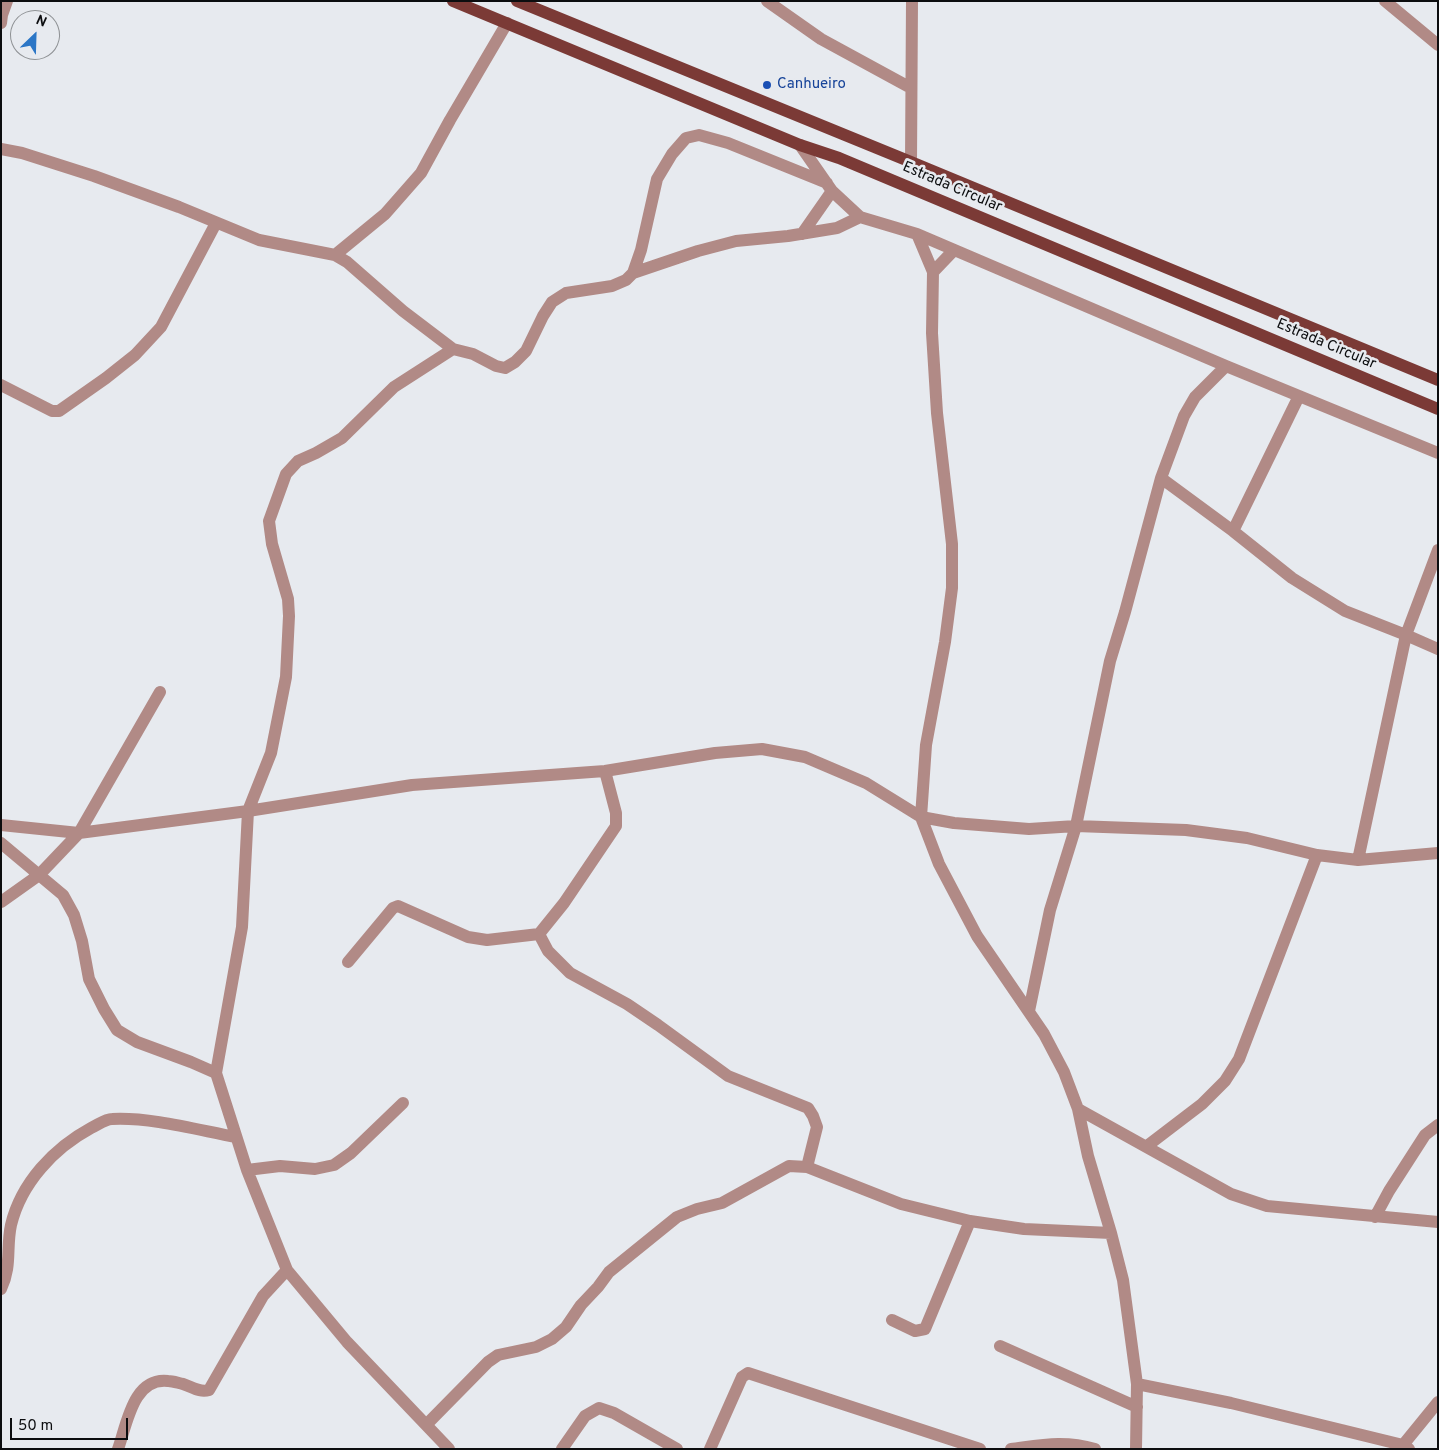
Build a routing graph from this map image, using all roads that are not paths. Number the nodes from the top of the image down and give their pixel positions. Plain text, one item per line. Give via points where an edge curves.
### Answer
1 (7, 1) edge
2 (453, 1) edge
3 (517, 1) edge
4 (767, 1) edge
5 (912, 1) edge
6 (1385, 1) edge
7 (1, 23) edge
8 (507, 23) junction
9 (1437, 42) edge
10 (910, 88) junction
11 (800, 145) junction
12 (1, 149) edge
13 (911, 162) junction
14 (830, 187) junction
15 (860, 217) junction
16 (216, 223) junction
17 (802, 234) junction
18 (917, 234) junction
19 (954, 250) junction
20 (335, 255) junction
21 (933, 272) junction
22 (633, 273) junction
23 (453, 349) junction
24 (1226, 366) junction
25 (1438, 380) edge
26 (1, 385) edge
27 (1299, 396) junction
28 (1438, 409) edge
29 (1438, 453) edge
30 (1161, 478) junction
31 (1233, 530) junction
32 (1438, 550) edge
33 (1406, 635) junction
34 (1438, 649) edge
35 (160, 692) dead end
36 (605, 772) junction
37 (248, 811) junction
38 (921, 817) junction
39 (1, 825) edge
40 (1076, 826) junction
41 (80, 833) junction
42 (1, 842) edge
43 (1438, 853) edge
44 (1316, 855) junction
45 (1358, 860) junction
46 (39, 874) junction
47 (1, 902) edge
48 (539, 934) junction
49 (348, 962) dead end
50 (1029, 1011) junction
51 (216, 1073) junction
52 (403, 1103) dead end
53 (1078, 1109) junction
54 (1438, 1124) edge
55 (236, 1136) junction
56 (1147, 1146) junction
57 (807, 1167) junction
58 (247, 1170) junction
59 (1375, 1217) junction
60 (970, 1221) junction
61 (1438, 1222) edge
62 (1112, 1233) junction
63 (288, 1270) junction
64 (1, 1289) edge
65 (892, 1320) dead end
66 (1000, 1346) dead end
67 (1137, 1384) junction
68 (1438, 1402) edge
69 (1137, 1407) junction
70 (427, 1424) junction
71 (1406, 1447) edge
72 (118, 1449) edge
73 (449, 1449) edge
74 (562, 1449) edge
75 (677, 1449) edge
76 (710, 1449) edge
77 (980, 1449) edge
78 (1011, 1449) edge
79 (1095, 1449) edge
80 (1136, 1449) edge

1 - 7 street
2 - 8 main road, Estrada Circular
3 - 13 main road, Estrada Circular
4 - 10 street via 822,39
5 - 10 street
6 - 9 street
8 - 11 main road, Estrada Circular
8 - 20 street via 421,173 385,214
10 - 13 street
11 - 14 street
11 - 28 main road, Estrada Circular
12 - 16 street via 94,176
13 - 25 main road, Estrada Circular
14 - 15 street
14 - 17 street
14 - 22 street via 728,143 699,135 686,138 672,154 658,179
15 - 17 street via 837,228
15 - 18 street
16 - 20 street via 259,240
16 - 26 street via 161,327 135,355 106,378 59,411 52,411
17 - 22 street via 736,241
18 - 19 street
18 - 21 street
19 - 21 street
19 - 24 street
20 - 23 street
21 - 38 street via 932,333 937,413 952,544 952,588 926,745
22 - 23 street via 612,286 566,293 552,302 526,351 505,368
23 - 37 street via 394,387 342,438 298,461 286,474 269,520 272,544 288,599 286,677 271,753
24 - 27 street
24 - 30 street via 1196,397 1184,416
27 - 29 street
27 - 31 street
30 - 31 street
30 - 40 street via 1110,661
31 - 33 street via 1292,578 1346,611
32 - 33 street
33 - 34 street
33 - 45 street
35 - 41 street
36 - 37 street via 412,785
36 - 38 street via 715,753 762,749 805,757 866,783
36 - 48 street via 616,813 616,826
37 - 41 street
37 - 51 street via 242,927
38 - 40 street via 1029,829
38 - 50 street via 939,864 977,936
39 - 41 street
40 - 44 street via 1186,830 1247,838
40 - 50 street via 1050,910
41 - 46 street
42 - 46 street
43 - 45 street
44 - 45 street
44 - 56 street via 1239,1059 1225,1081 1202,1104
46 - 47 street
46 - 51 street via 63,895 74,915 90,979 117,1030 137,1042
48 - 49 street via 487,940 468,937 398,906
48 - 57 street via 548,950 570,973 658,1024 728,1076 808,1108 817,1126
50 - 53 street via 1064,1072
51 - 55 street
52 - 58 street via 351,1154 334,1165 315,1169 280,1166
53 - 56 street
53 - 62 street via 1088,1156
54 - 59 street via 1425,1135
55 - 58 street
55 - 64 street via 139,1119 109,1119 86,1131 47,1160 24,1194 11,1226 7,1276
56 - 59 street via 1231,1194 1267,1206
57 - 60 street via 901,1204
57 - 70 street via 789,1166 722,1203 677,1217 608,1272 566,1327 552,1339 536,1347 498,1355
58 - 63 street
59 - 61 street
60 - 62 street via 1024,1229
60 - 65 street via 925,1329 916,1331
62 - 67 street via 1123,1280
63 - 70 street via 348,1342
63 - 72 street via 263,1296 209,1390 200,1391 167,1380 144,1387 135,1399
66 - 69 street
67 - 69 street
67 - 71 street
68 - 71 street
69 - 80 street
70 - 73 street
74 - 75 street via 585,1416 599,1408 614,1413
76 - 77 street via 742,1377 748,1373
78 - 79 street via 1077,1443

